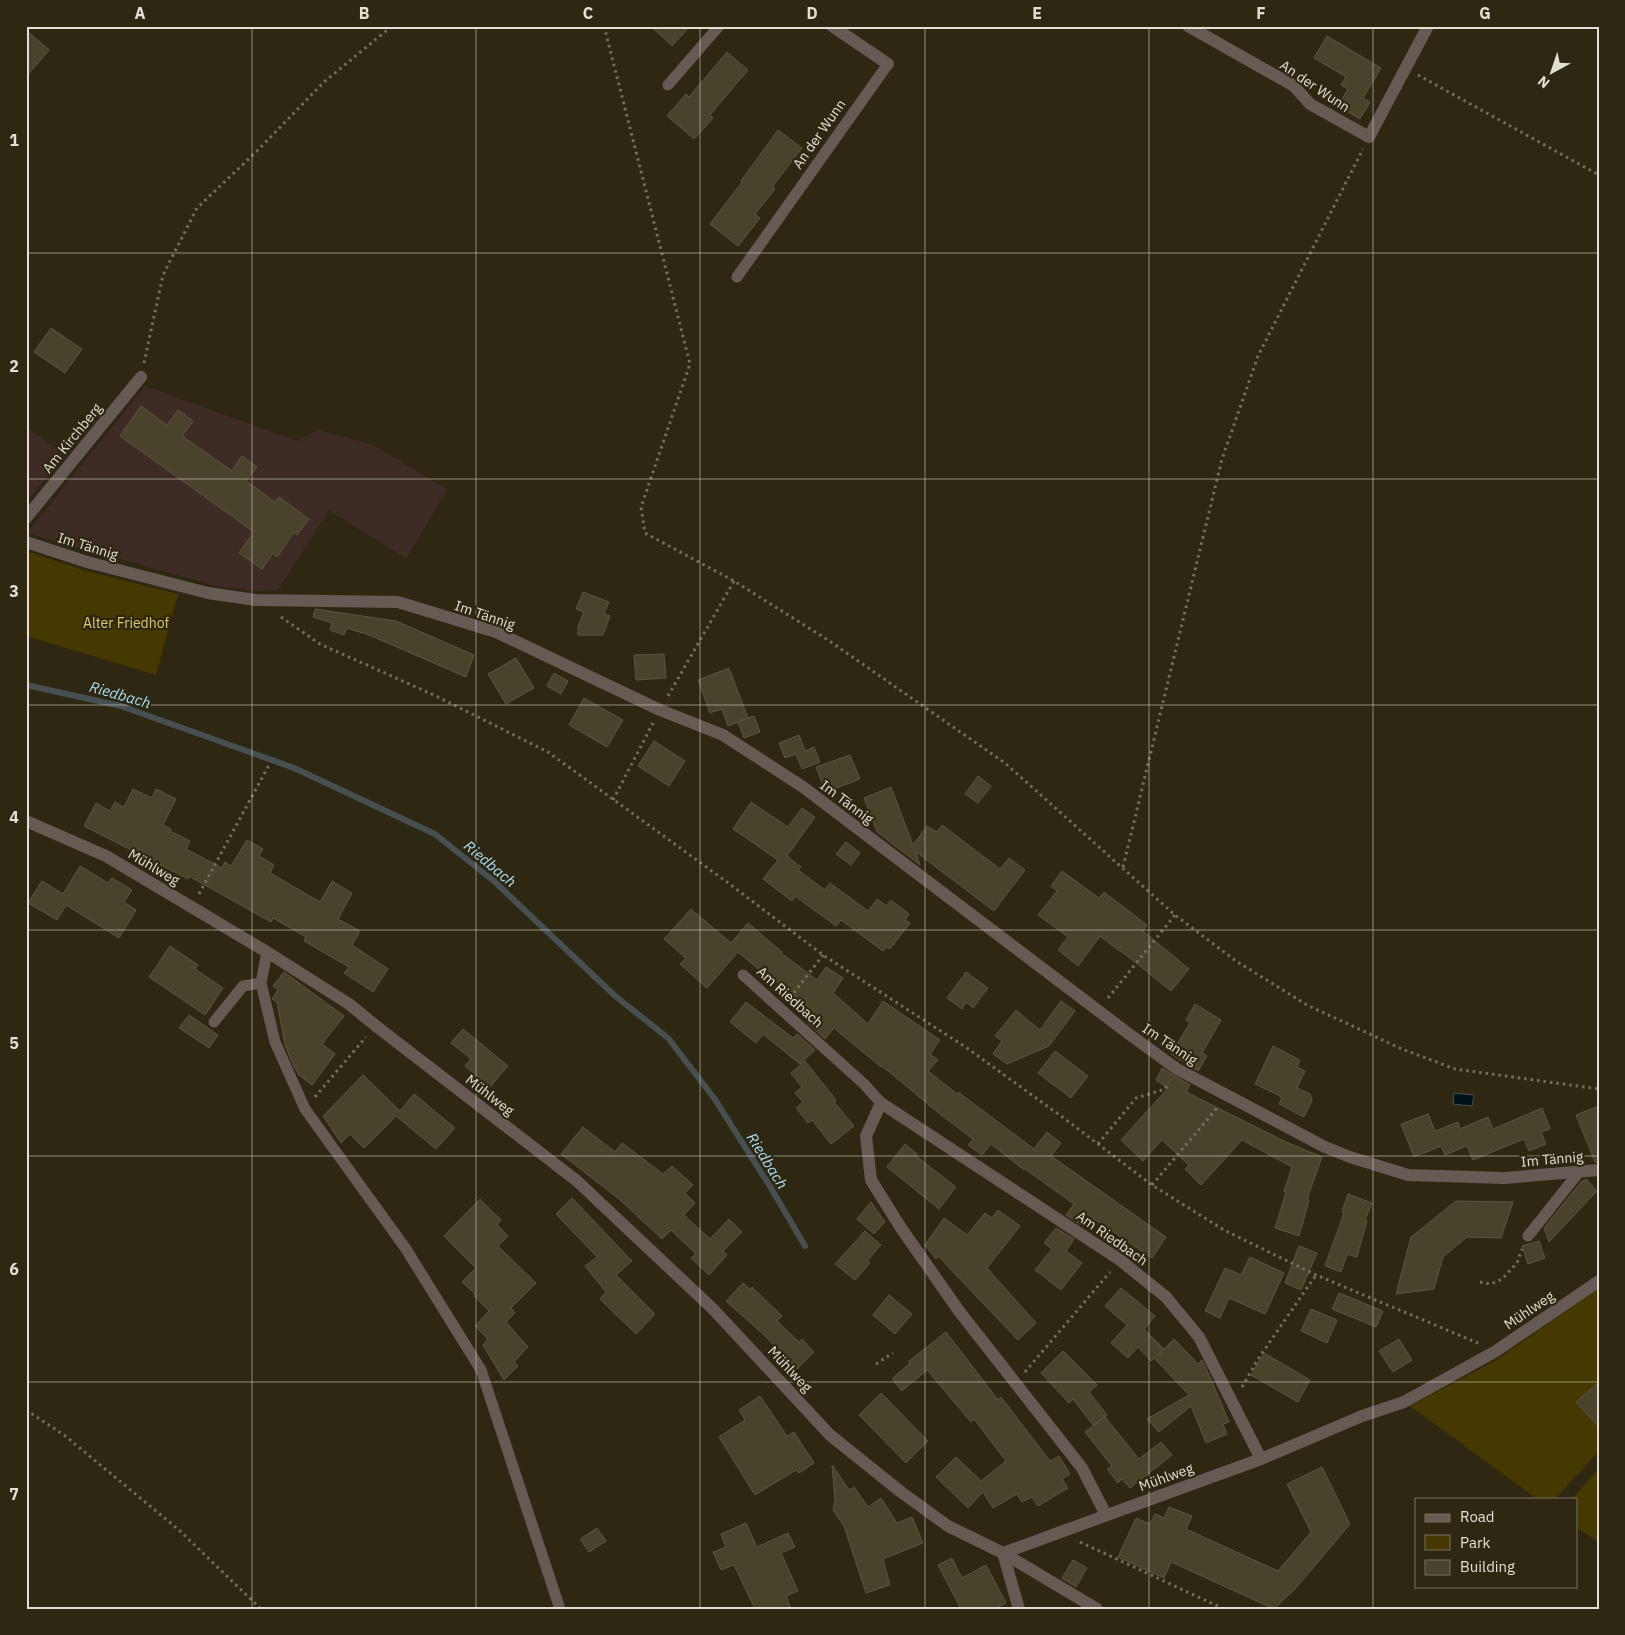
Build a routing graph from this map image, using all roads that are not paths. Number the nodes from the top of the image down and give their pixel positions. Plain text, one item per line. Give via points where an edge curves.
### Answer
1 (719, 26) edge
2 (832, 26) edge
3 (1188, 26) edge
4 (1428, 26) edge
5 (888, 64) joint
6 (668, 85) dead end
7 (737, 277) dead end
8 (141, 377) road end
9 (26, 518) edge
10 (26, 542) edge
11 (26, 821) edge
12 (267, 952) junction
13 (743, 975) dead end
14 (261, 983) junction
15 (214, 1022) dead end
16 (881, 1103) junction
17 (1599, 1170) edge
18 (1579, 1172) junction
19 (1528, 1236) road end
20 (1599, 1281) edge
21 (1262, 1459) junction
22 (1106, 1514) junction
23 (1003, 1553) junction
24 (560, 1609) edge
25 (1019, 1609) edge
26 (1097, 1609) edge

1 - 6 lane
2 - 5 street, An der Wunn
3 - 4 street, An der Wunn via 1294,86 1310,104 1368,138
5 - 7 lane, An der Wunn
8 - 9 street, Am Kirchberg
10 - 18 street, Im Tännig via 87,562 208,592 256,600 398,602 496,632 660,710 724,736 803,787 1177,1069 1325,1147 1408,1175 1504,1178
11 - 12 street, Mühlweg via 106,856
12 - 14 lane
12 - 23 street, Mühlweg via 349,1004 577,1181 713,1309 830,1435 948,1526
13 - 16 lane, Am Riedbach
14 - 15 lane via 243,986
14 - 24 lane via 274,1042 305,1109 406,1249 481,1370
16 - 21 street, Am Riedbach via 1120,1260 1166,1297 1199,1337
16 - 22 street via 866,1136 871,1180 959,1311 1082,1468
17 - 18 street, Im Tännig
18 - 19 lane
20 - 21 street, Mühlweg via 1496,1351 1404,1402 1362,1416
21 - 22 street, Mühlweg
22 - 23 street, Mühlweg
23 - 25 street
23 - 26 street

